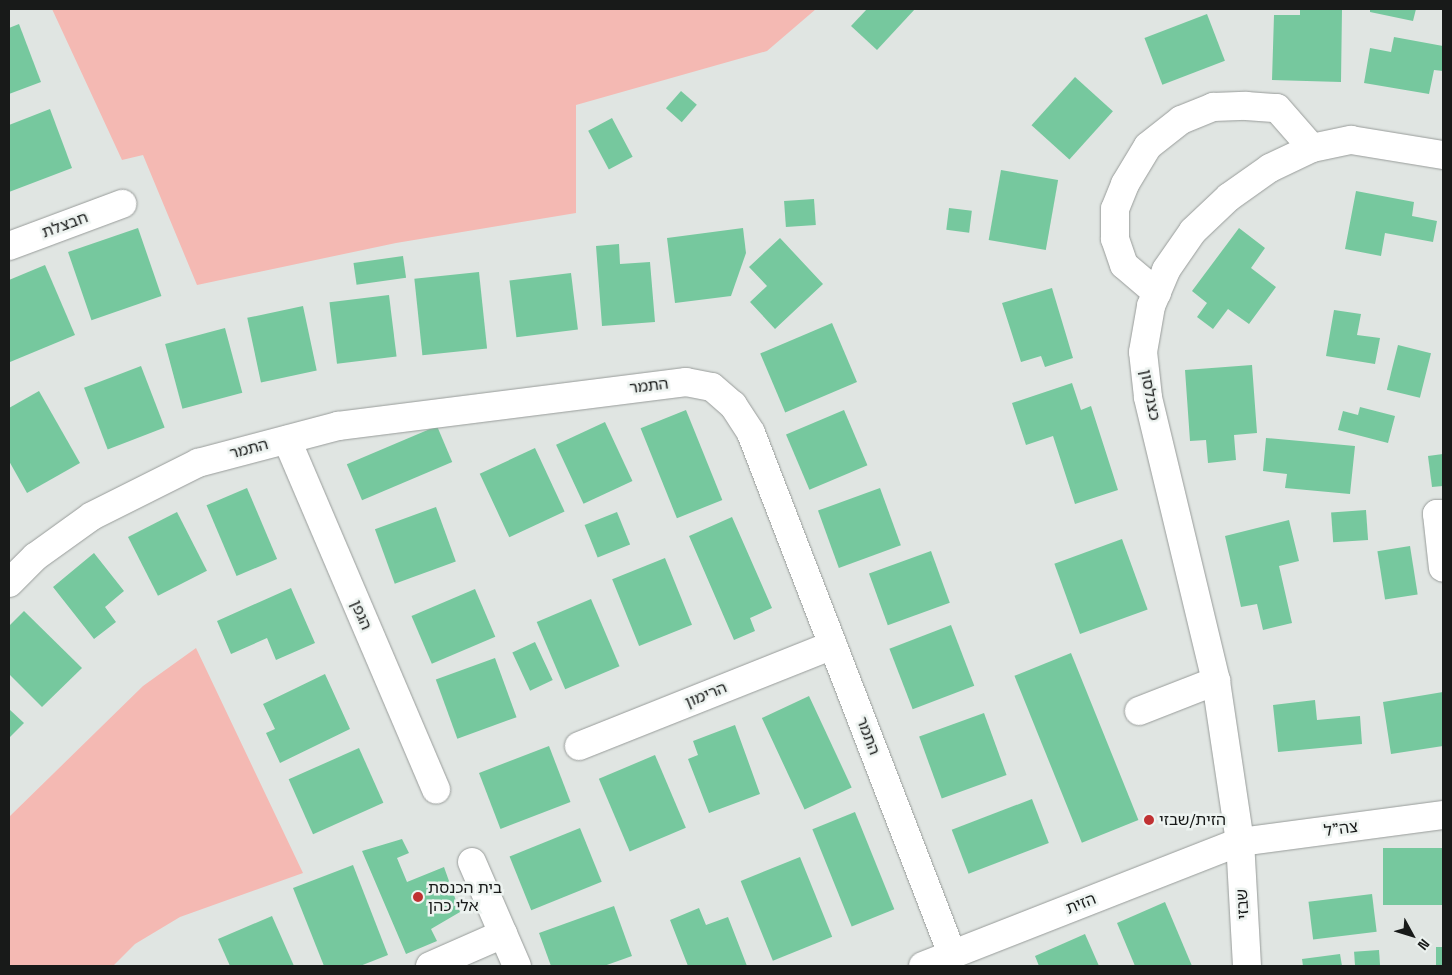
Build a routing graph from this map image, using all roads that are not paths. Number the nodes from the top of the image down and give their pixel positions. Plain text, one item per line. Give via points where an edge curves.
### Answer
1 (1312, 148) junction
2 (1443, 155) edge
3 (122, 204) dead end
4 (9, 246) edge
5 (1157, 293) junction
6 (287, 440) junction
7 (1443, 514) edge
8 (1443, 568) edge
9 (9, 583) edge
10 (833, 645) junction
11 (1216, 682) junction
12 (1139, 711) dead end
13 (579, 746) dead end
14 (436, 790) dead end
15 (1443, 815) edge
16 (1240, 842) junction
17 (472, 862) dead end
18 (503, 934) junction
19 (952, 954) junction
20 (430, 966) edge
21 (517, 966) edge
22 (923, 966) edge
23 (1247, 966) edge

1 - 2 street, כצנלסון via 1351,140
1 - 5 street, כצנלסון via 1270,168 1229,197 1193,231 1166,270
1 - 5 street via 1294,122 1277,108 1246,106 1213,107 1181,120 1148,146 1124,184 1115,209 1115,239 1124,264
3 - 4 street, חבצלת
5 - 11 street, כצנלסון via 1143,352 1148,397
6 - 9 street, התמר via 198,463 148,484 92,516 35,557
6 - 10 street, התמר via 338,426 686,382 712,387 733,404 751,433
6 - 14 street, הגפן
7 - 8 street via 1437,514
10 - 13 street, הרימון
10 - 19 street, התמר
11 - 12 street
11 - 16 street, כצנלסון
15 - 16 street, צה"ל
16 - 19 street, הזית
16 - 23 street, שבזי
17 - 18 street
18 - 20 street
18 - 21 street
19 - 22 street, הזית

